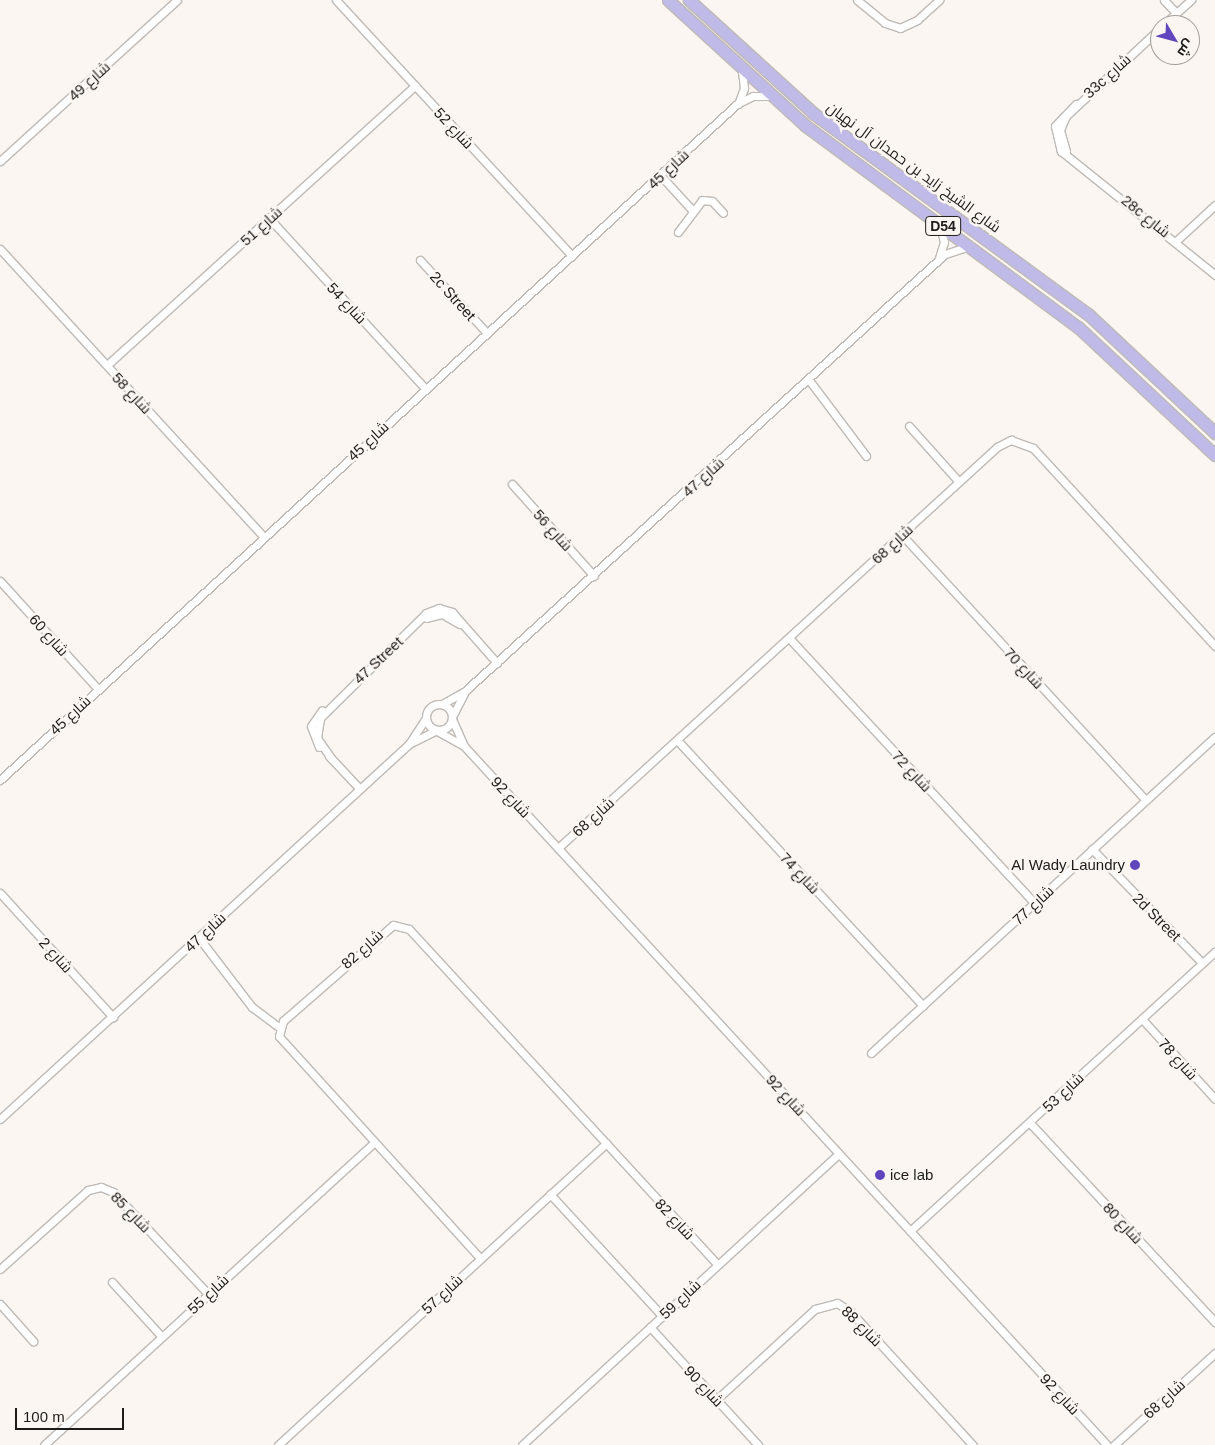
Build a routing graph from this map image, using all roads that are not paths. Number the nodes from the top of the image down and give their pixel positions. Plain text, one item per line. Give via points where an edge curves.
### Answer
1 (177, 0) edge
2 (336, 0) edge
3 (668, 0) edge
4 (675, 0) edge
5 (689, 0) edge
6 (857, 0) edge
7 (940, 0) edge
8 (1164, 0) edge
9 (1191, 0) edge
10 (1176, 13) joint
11 (707, 17) junction
12 (1150, 37) edge
13 (707, 40) junction
14 (756, 65) junction
15 (742, 71) junction
16 (415, 86) junction
17 (771, 96) junction
18 (737, 104) junction
19 (1057, 130) joint
20 (0, 161) edge
21 (661, 176) junction
22 (1215, 205) edge
23 (692, 210) junction
24 (723, 213) dead end
25 (269, 218) junction
26 (939, 224) junction
27 (678, 232) dead end
28 (1176, 241) junction
29 (972, 246) junction
30 (0, 248) edge
31 (572, 256) junction
32 (420, 260) dead end
33 (938, 261) junction
34 (1215, 275) edge
35 (487, 333) junction
36 (107, 365) junction
37 (809, 380) junction
38 (425, 388) junction
39 (909, 426) dead end
40 (1215, 433) edge
41 (1215, 455) edge
42 (866, 456) dead end
43 (960, 482) junction
44 (512, 484) dead end
45 (902, 535) junction
46 (264, 537) junction
47 (594, 576) junction
48 (0, 581) edge
49 (790, 639) junction
50 (1215, 646) edge
51 (497, 663) junction
52 (98, 689) junction
53 (465, 691) junction
54 (442, 704) junction
55 (452, 718) junction
56 (425, 719) junction
57 (437, 731) junction
58 (1215, 737) edge
59 (678, 740) junction
60 (409, 744) junction
61 (464, 746) junction
62 (0, 780) edge
63 (360, 789) junction
64 (1146, 800) junction
65 (558, 848) junction
66 (1092, 849) junction
67 (0, 894) edge
68 (1035, 904) junction
69 (199, 938) junction
70 (1215, 952) edge
71 (1202, 963) junction
72 (923, 1006) junction
73 (113, 1016) junction
74 (1142, 1019) junction
75 (280, 1028) junction
76 (872, 1053) dead end
77 (1215, 1099) edge
78 (0, 1120) edge
79 (1030, 1123) junction
80 (373, 1143) junction
81 (606, 1143) junction
82 (839, 1154) junction
83 (550, 1194) junction
84 (910, 1231) junction
85 (480, 1258) junction
86 (718, 1264) junction
87 (0, 1269) edge
88 (112, 1282) dead end
89 (208, 1294) junction
90 (0, 1304) edge
91 (662, 1316) junction
92 (1215, 1322) edge
93 (650, 1327) junction
94 (162, 1336) junction
95 (34, 1340) dead end
96 (1215, 1353) edge
97 (716, 1400) junction
98 (44, 1445) edge
99 (278, 1445) edge
100 (522, 1445) edge
101 (758, 1445) edge
102 (974, 1445) edge
103 (1107, 1445) edge
104 (1114, 1445) edge

1 - 20 street, شارع 49
2 - 16 street, شارع 52
3 - 13 main road, شارع الشيخ زايد بن حمدان آل نهيان / D54
4 - 11 main road via 695,20
5 - 11 main road, شارع الشيخ زايد بن حمدان آل نهيان / D54
6 - 7 street via 885,23 904,27
8 - 10 street
9 - 10 street
11 - 14 main road, شارع الشيخ زايد بن حمدان آل نهيان / D54
12 - 19 street, 33c شارع via 1076,104
13 - 14 main road via 716,35
13 - 15 main road, شارع الشيخ زايد بن حمدان آل نهيان / D54
14 - 40 main road, شارع الشيخ زايد بن حمدان آل نهيان / D54 via 862,150 1062,294
15 - 17 main road, شارع الشيخ زايد بن حمدان آل نهيان / D54
15 - 18 street via 744,88
16 - 25 street, شارع 51
16 - 31 street, شارع 52
17 - 18 street, شارع 45 via 753,96
17 - 26 main road, شارع الشيخ زايد بن حمدان آل نهيان / D54 via 839,152
18 - 21 street, شارع 45
19 - 28 street, 28c شارع via 1058,146
21 - 23 street
21 - 31 street, شارع 45
22 - 28 street
23 - 24 street via 707,200
23 - 27 street via 689,224
25 - 36 street, شارع 51
25 - 38 street, شارع 54
26 - 29 main road, شارع الشيخ زايد بن حمدان آل نهيان / D54
26 - 33 street via 944,242
28 - 34 street, 28c شارع
29 - 33 street, شارع 47 via 954,250
29 - 41 main road, شارع الشيخ زايد بن حمدان آل نهيان / D54 via 1114,358
30 - 36 street, شارع 58
31 - 35 street, شارع 45
32 - 35 street, 2c Street
33 - 37 street, شارع 47
35 - 38 street, شارع 45
36 - 46 street, شارع 58
37 - 42 street
37 - 47 street, شارع 47
38 - 46 street, شارع 45
39 - 43 street
43 - 45 street, شارع 68
43 - 50 street, شارع 68 via 1004,442 1027,443
44 - 47 street, شارع 56
45 - 49 street, شارع 68
45 - 64 street, شارع 70
46 - 52 street, شارع 45
47 - 51 street, شارع 47
48 - 52 street, شارع 60
49 - 59 street, شارع 68
49 - 68 street, شارع 72
51 - 53 street, شارع 47
51 - 63 street, 47 Street via 468,632 442,614 429,616 414,626 342,694 317,726 319,742
52 - 62 street, شارع 45
53 - 54 street, شارع 47
53 - 55 street, شارع 47
54 - 55 street
54 - 56 street via 430,707
55 - 57 street via 447,728
55 - 61 street, شارع 92
56 - 57 street
56 - 60 street, شارع 47
57 - 60 street, شارع 47
57 - 61 street, شارع 92
58 - 64 street, شارع 77
59 - 65 street, شارع 68
59 - 72 street, شارع 74
60 - 63 street, شارع 47
61 - 65 street, شارع 92
63 - 69 street, شارع 47
64 - 66 street, شارع 77
65 - 82 street, شارع 92
66 - 68 street, شارع 77
66 - 71 street, 2d Street
67 - 73 street, شارع 2
68 - 72 street, شارع 77
69 - 73 street, شارع 47
69 - 75 street via 252,1007
70 - 71 street, شارع 53
71 - 74 street, شارع 53
72 - 76 street, شارع 77
73 - 78 street, شارع 47
74 - 77 street, شارع 78
74 - 79 street, شارع 53
75 - 80 street via 282,1044
75 - 81 street, شارع 82 via 379,933 402,925
79 - 84 street, شارع 53
79 - 92 street, شارع 80
80 - 85 street
80 - 89 street, شارع 55
81 - 83 street, شارع 57
81 - 86 street, شارع 82
82 - 84 street, شارع 92
82 - 86 street, شارع 59
83 - 85 street, شارع 57
83 - 91 street
84 - 103 street, شارع 92
85 - 99 street, شارع 57
86 - 91 street, شارع 59
87 - 89 street, شارع 85 via 88,1190 101,1187 113,1192
88 - 94 street
89 - 94 street, شارع 55
90 - 95 street
91 - 93 street, شارع 59
93 - 97 street, شارع 90
93 - 100 street, شارع 59
94 - 98 street, شارع 55
96 - 104 street, شارع 68
97 - 101 street, شارع 90
97 - 102 street, شارع 88 via 815,1310 837,1302 850,1311

